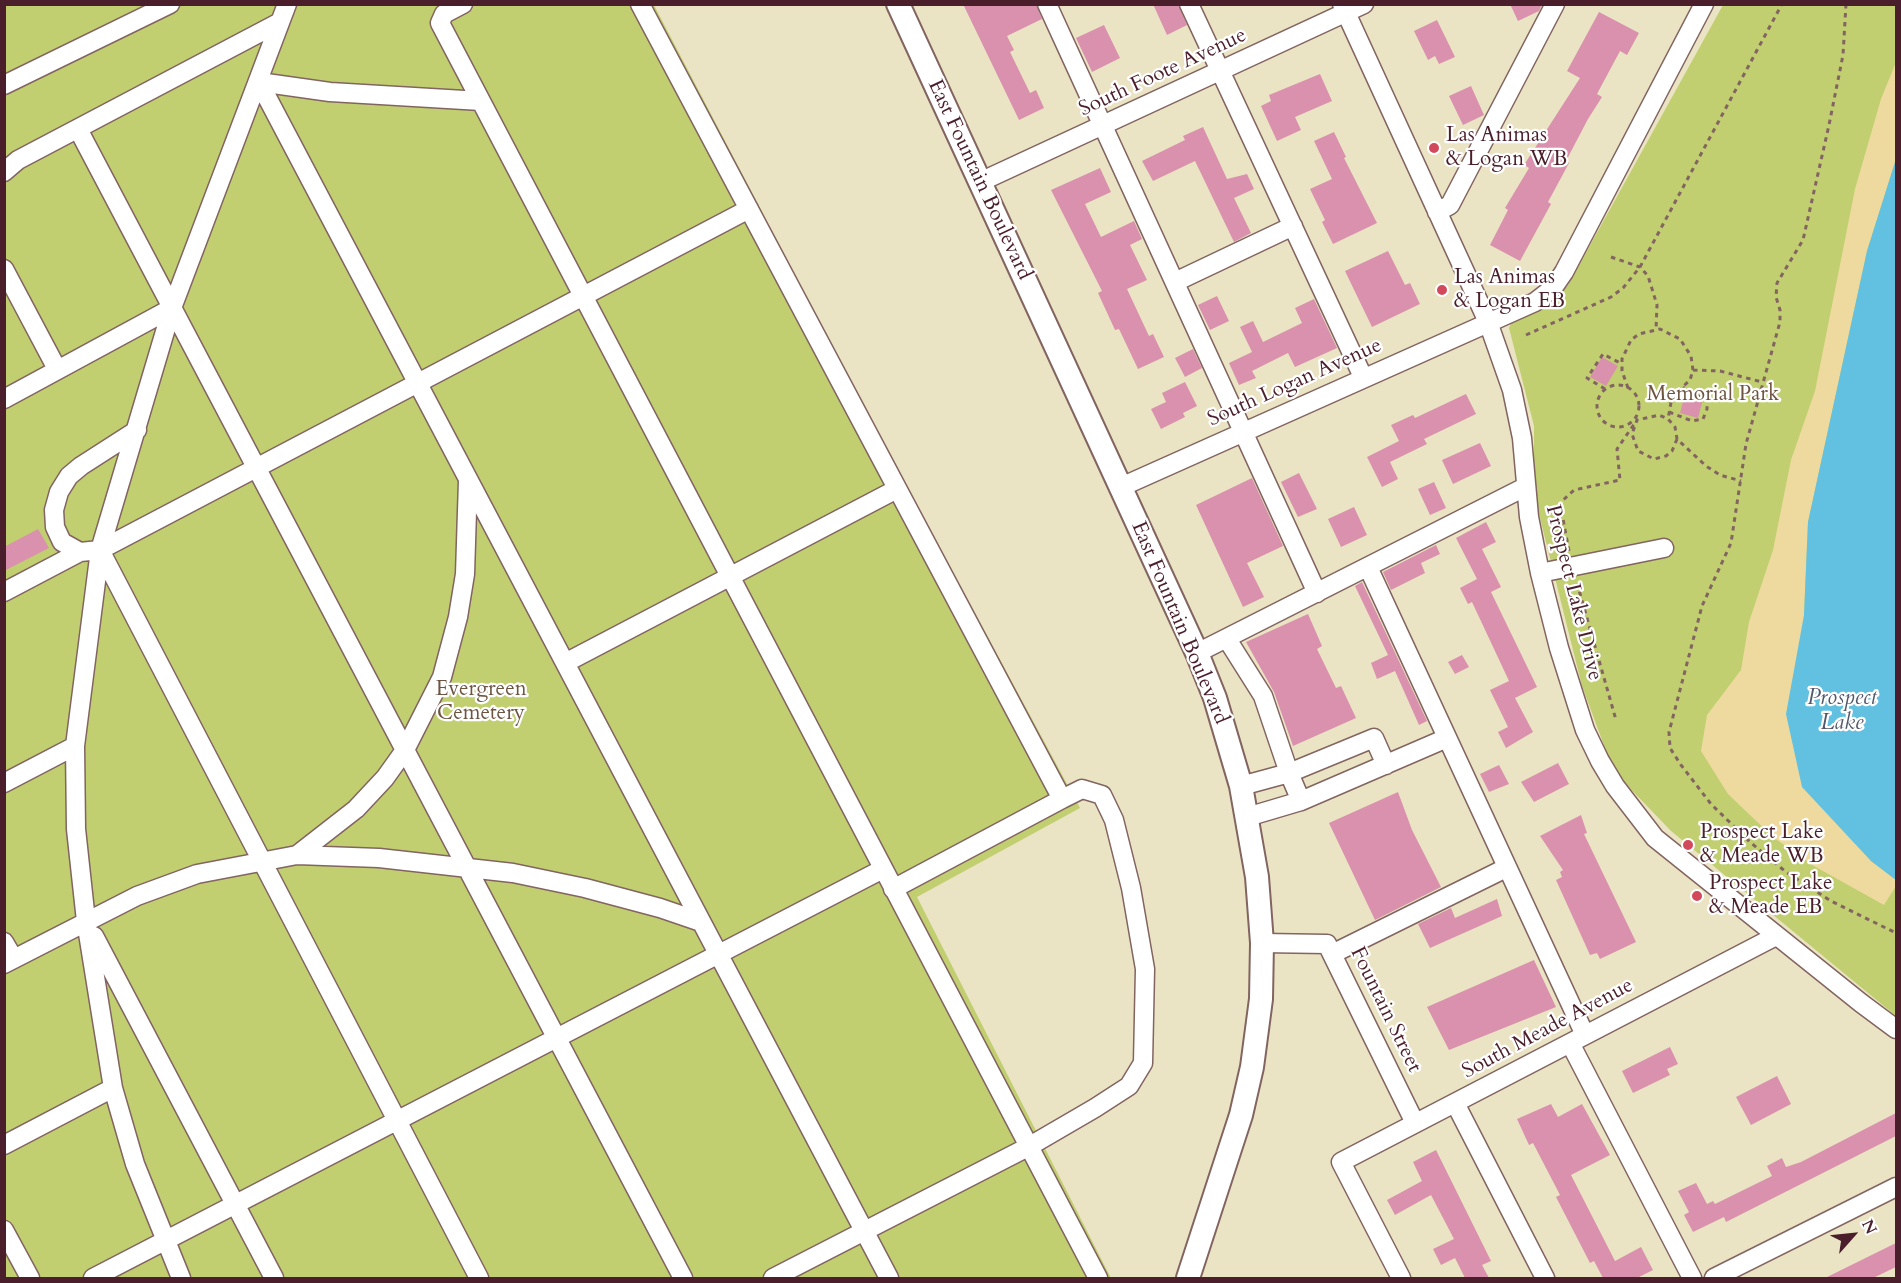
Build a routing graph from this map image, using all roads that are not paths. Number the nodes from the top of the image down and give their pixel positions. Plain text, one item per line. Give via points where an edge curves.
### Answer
1 (170, 4) edge
2 (287, 4) edge
3 (463, 4) edge
4 (640, 4) edge
5 (898, 4) edge
6 (1047, 4) edge
7 (1189, 4) edge
8 (1364, 4) edge
9 (1555, 4) edge
10 (1704, 4) edge
11 (1343, 9) edge
12 (280, 22) junction
13 (1220, 71) junction
14 (259, 82) junction
15 (4, 85) edge
16 (481, 101) junction
17 (1102, 126) junction
18 (78, 129) junction
19 (4, 172) edge
20 (980, 182) junction
21 (749, 209) junction
22 (1437, 212) junction
23 (1293, 226) junction
24 (4, 269) edge
25 (1175, 282) junction
26 (583, 296) junction
27 (172, 308) junction
28 (1488, 322) junction
29 (57, 369) junction
30 (1363, 377) junction
31 (418, 383) junction
32 (4, 399) edge
33 (137, 430) junction
34 (1243, 431) junction
35 (257, 468) junction
36 (468, 478) junction
37 (1121, 487) junction
38 (1525, 487) junction
39 (897, 489) junction
40 (1664, 548) dead end
41 (100, 550) junction
42 (80, 552) junction
43 (1368, 567) junction
44 (1540, 573) junction
45 (730, 577) junction
46 (4, 592) edge
47 (1317, 593) junction
48 (1227, 639) junction
49 (1197, 653) junction
50 (565, 663) junction
51 (1447, 738) junction
52 (75, 746) junction
53 (405, 750) junction
54 (1386, 765) junction
55 (1289, 773) junction
56 (4, 783) edge
57 (1241, 786) junction
58 (1062, 799) junction
59 (1301, 801) junction
60 (1247, 817) junction
61 (297, 855) junction
62 (259, 860) junction
63 (467, 868) junction
64 (1506, 868) junction
65 (883, 869) junction
66 (893, 889) junction
67 (86, 921) junction
68 (701, 922) junction
69 (1776, 936) junction
70 (4, 942) edge
71 (1262, 943) junction
72 (718, 953) junction
73 (1332, 954) junction
74 (9, 962) edge
75 (1896, 1029) edge
76 (556, 1038) junction
77 (1578, 1039) junction
78 (113, 1088) junction
79 (1455, 1103) junction
80 (396, 1120) junction
81 (1415, 1123) junction
82 (4, 1145) edge
83 (1028, 1147) junction
84 (1896, 1188) edge
85 (236, 1205) junction
86 (4, 1230) edge
87 (864, 1232) junction
88 (165, 1242) junction
89 (30, 1278) edge
90 (93, 1278) edge
91 (181, 1278) edge
92 (274, 1278) edge
93 (478, 1278) edge
94 (683, 1278) edge
95 (773, 1278) edge
96 (889, 1278) edge
97 (1098, 1278) edge
98 (1188, 1278) edge
99 (1401, 1278) edge
100 (1545, 1278) edge
101 (1692, 1278) edge
102 (1714, 1278) edge

1 - 15 street
2 - 12 street
3 - 16 street via 444,14 440,23
4 - 21 street
5 - 20 main road, East Fountain Boulevard
6 - 17 street
7 - 13 street
8 - 11 street, South Foote Avenue
9 - 22 street via 1450,205
10 - 28 street via 1564,272 1553,288 1535,302
11 - 13 street, South Foote Avenue
11 - 22 street, Prospect Lake Drive
12 - 14 street
12 - 18 street
13 - 17 street, South Foote Avenue
13 - 23 street
14 - 16 street via 330,92
14 - 27 street
14 - 31 street
16 - 26 street
17 - 20 street, South Foote Avenue
17 - 25 street
18 - 19 street via 18,160
18 - 27 street
20 - 37 main road, East Fountain Boulevard
21 - 26 street
21 - 39 street
22 - 28 street, Prospect Lake Drive
23 - 25 street
23 - 30 street
24 - 29 street
25 - 34 street
26 - 31 street
26 - 45 street
27 - 29 street
27 - 33 street
27 - 35 street
28 - 30 street, South Logan Avenue
28 - 38 street, Prospect Lake Drive via 1518,413
29 - 32 street
30 - 34 street, South Logan Avenue
31 - 35 street
31 - 36 street
33 - 41 street
33 - 42 street via 81,466 59,492 55,527 62,542
34 - 37 street, South Logan Avenue
34 - 47 street
35 - 41 street
35 - 53 street
36 - 50 street
36 - 53 street via 465,574 458,616 442,677
37 - 49 main road, East Fountain Boulevard
38 - 43 street
38 - 44 street, Prospect Lake Drive
39 - 45 street
39 - 58 street
40 - 44 street
41 - 42 street
41 - 52 street
41 - 62 street
42 - 46 street
43 - 47 street
43 - 51 street
44 - 69 street, Prospect Lake Drive via 1585,729 1615,786 1655,838
45 - 50 street
45 - 65 street
47 - 48 street
48 - 49 street
48 - 55 street via 1263,696
49 - 57 main road, East Fountain Boulevard
50 - 68 street
51 - 54 street
51 - 64 street
52 - 56 street
52 - 67 street via 76,829
53 - 61 street via 356,809
53 - 63 street
54 - 55 street via 1374,738
54 - 59 street
55 - 57 street
55 - 59 street
57 - 60 main road, East Fountain Boulevard
58 - 66 street
58 - 83 street via 1082,789 1102,795 1114,820 1145,969 1143,1063 1129,1086
59 - 60 street
60 - 71 main road, East Fountain Boulevard
61 - 62 street
61 - 63 street via 379,858
62 - 67 street via 197,874 137,896
62 - 80 street
63 - 68 street via 585,888
63 - 76 street
64 - 73 street
64 - 77 street
65 - 66 street
65 - 72 street
66 - 83 street
67 - 74 street
67 - 78 street
67 - 85 street
68 - 72 street
69 - 75 street, Prospect Lake Drive
69 - 77 street, South Meade Avenue
70 - 74 street
71 - 73 street, Fountain Street via 1327,944
71 - 98 main road, East Fountain Boulevard via 1261,999 1252,1067 1241,1115
72 - 76 street
72 - 87 street
73 - 81 street, Fountain Street
76 - 80 street
76 - 94 street
77 - 79 street, South Meade Avenue
77 - 101 street
78 - 82 street
78 - 88 street via 135,1164
79 - 81 street, South Meade Avenue
79 - 100 street
80 - 85 street
80 - 93 street
81 - 99 street, South Meade Avenue via 1341,1162
83 - 87 street
83 - 97 street
84 - 102 street
85 - 88 street
85 - 92 street
86 - 89 street
87 - 95 street
87 - 96 street
88 - 90 street
88 - 91 street

